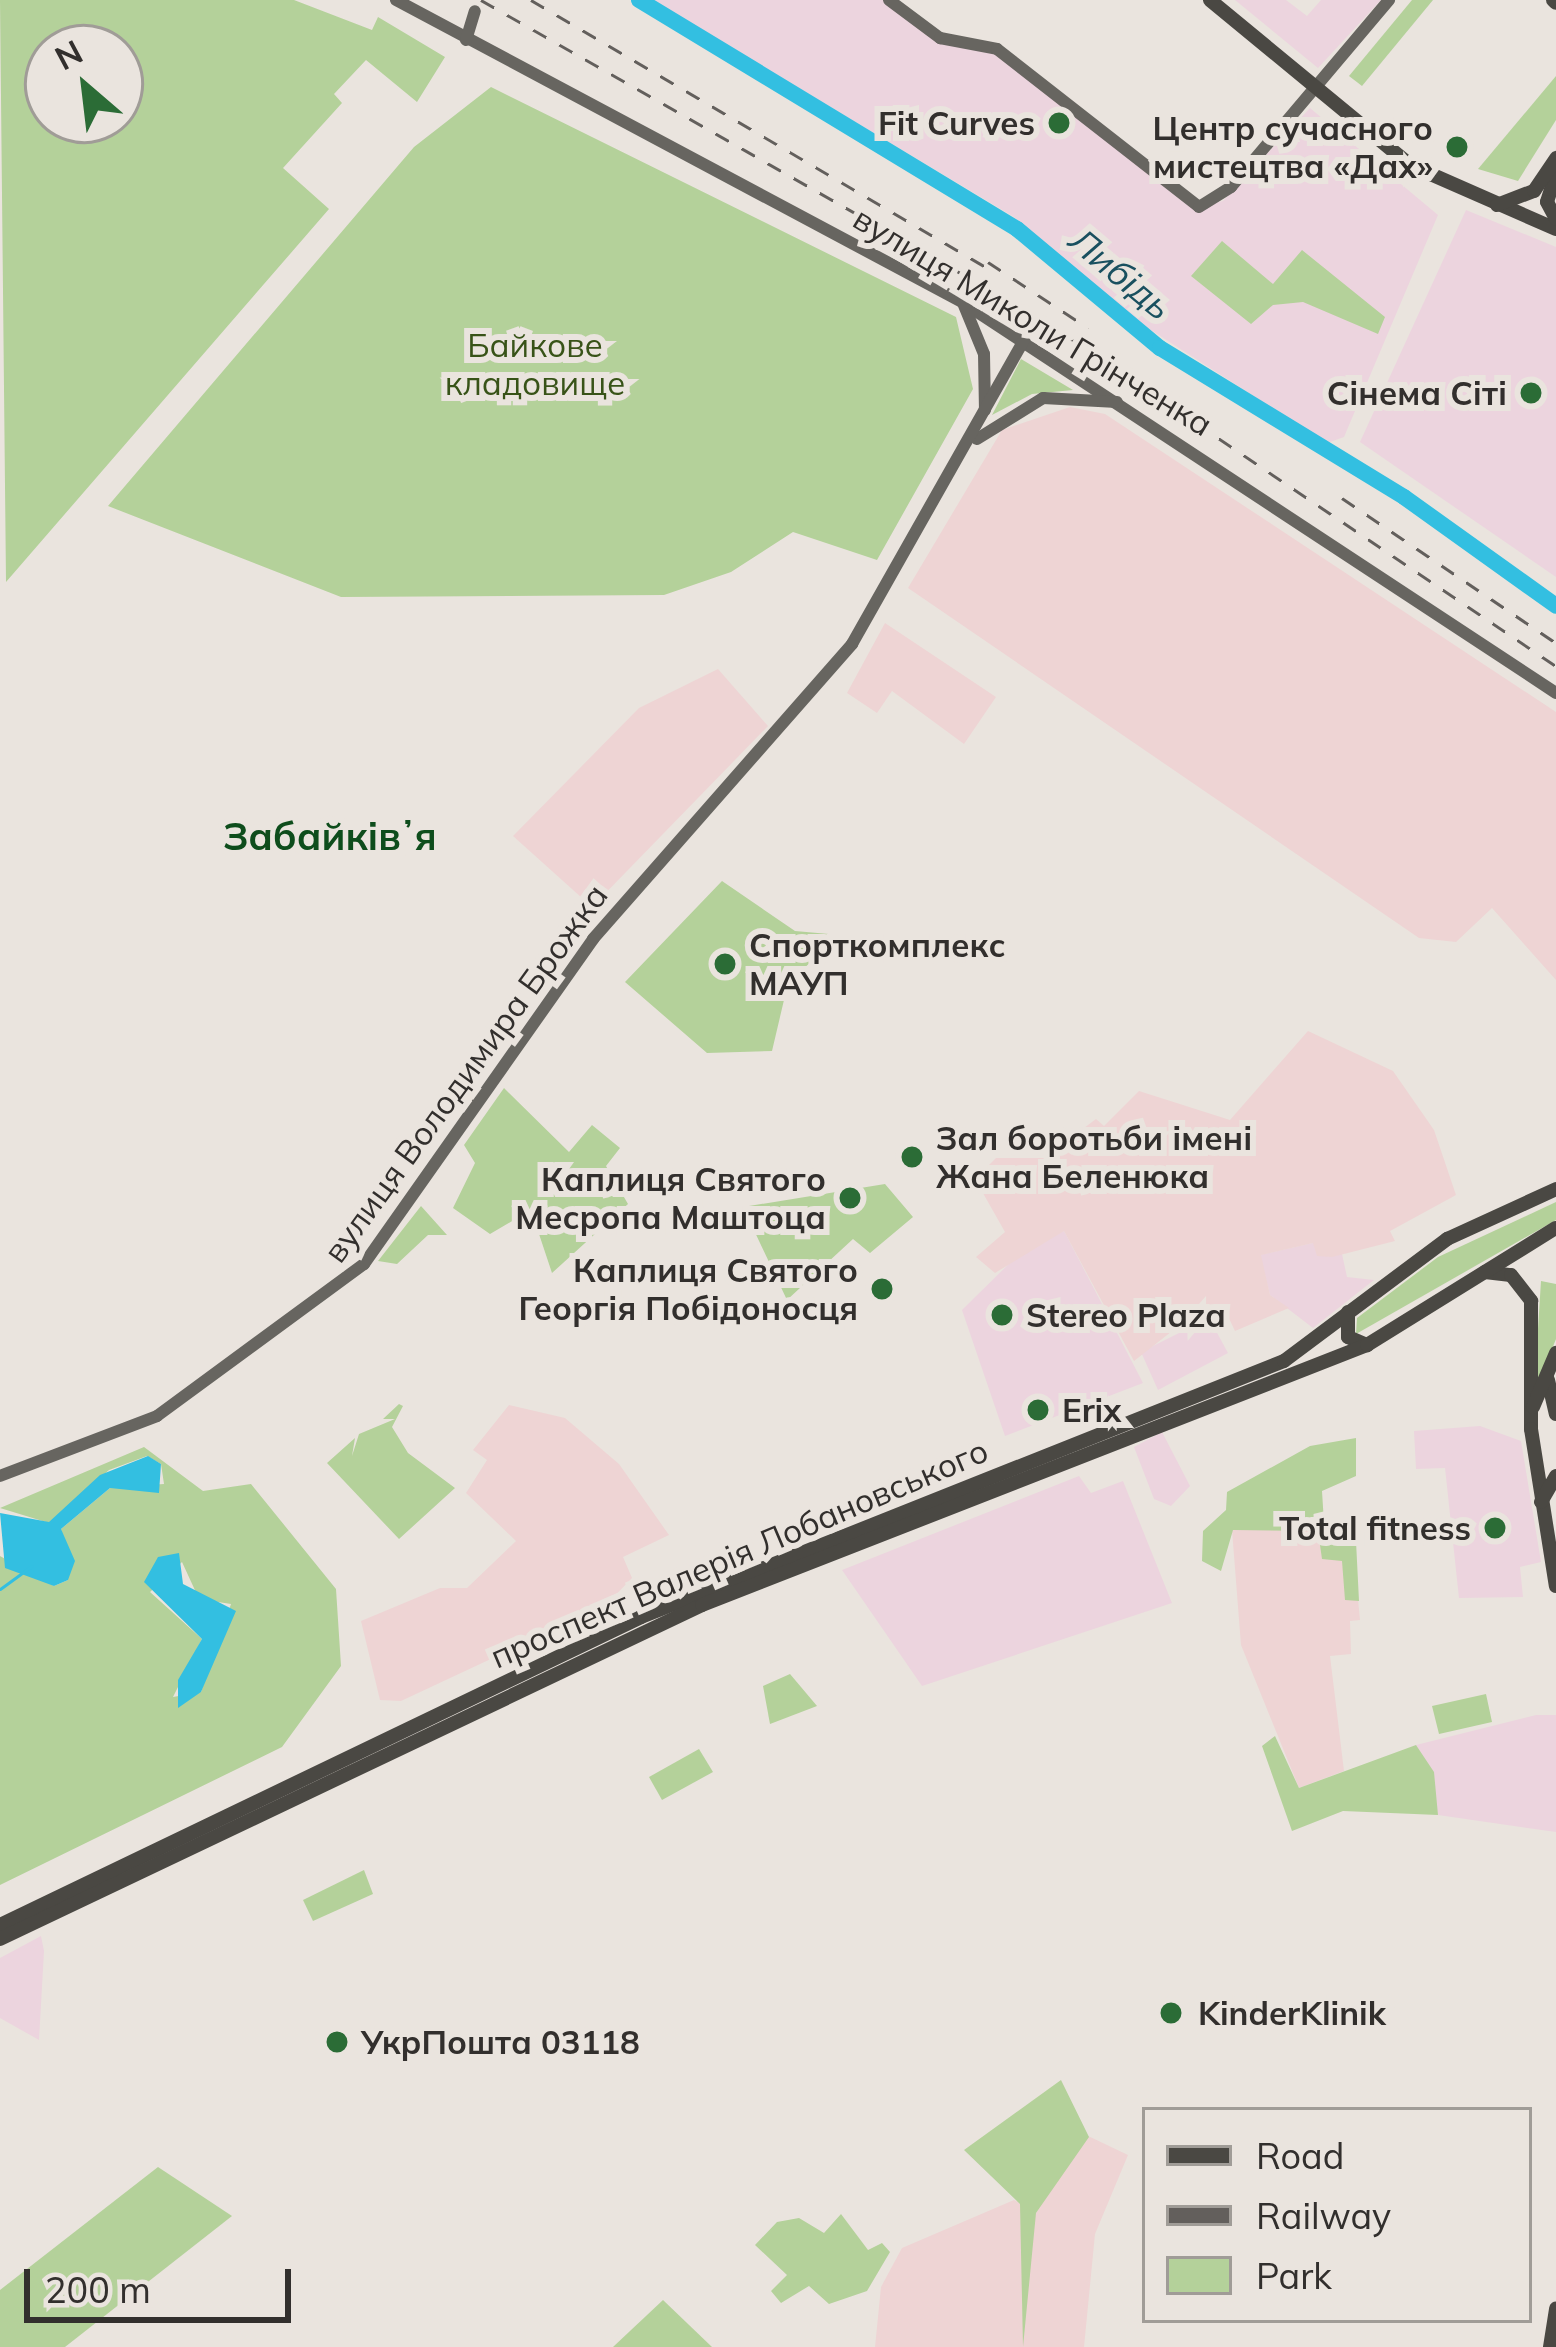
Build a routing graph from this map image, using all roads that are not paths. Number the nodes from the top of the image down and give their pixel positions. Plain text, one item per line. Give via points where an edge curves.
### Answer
1 (396, 0) edge
2 (889, 0) edge
3 (1210, 0) edge
4 (1389, 0) edge
5 (475, 11) dead end
6 (466, 40) junction
7 (1316, 88) junction
8 (1556, 158) edge
9 (1556, 174) edge
10 (1497, 205) junction
11 (1556, 219) edge
12 (1556, 229) edge
13 (962, 302) junction
14 (1024, 340) junction
15 (1122, 403) junction
16 (985, 414) junction
17 (964, 453) junction
18 (1556, 693) edge
19 (1556, 1186) edge
20 (1556, 1228) edge
21 (1484, 1272) junction
22 (1348, 1312) junction
23 (1366, 1345) junction
24 (1556, 1353) edge
25 (1548, 1375) junction
26 (1530, 1411) junction
27 (1556, 1414) edge
28 (0, 1476) edge
29 (1556, 1476) edge
30 (1540, 1504) junction
31 (1556, 1586) edge
32 (0, 1925) edge
33 (0, 1939) edge
34 (1556, 2308) edge
35 (1550, 2347) edge

1 - 6 main road, вулиця Миколи Грінченка
2 - 7 main road via 952,41 998,49 1184,203 1215,201
3 - 7 main road
4 - 7 main road
5 - 6 main road
6 - 13 main road, вулиця Миколи Грінченка
7 - 10 main road via 1410,165
8 - 10 main road via 1528,196
9 - 11 main road via 1547,196
10 - 12 main road
13 - 14 main road, вулиця Миколи Грінченка
13 - 16 main road via 982,344
14 - 15 main road, вулиця Миколи Грінченка
14 - 16 main road, вулиця Володимира Брожка
15 - 17 main road via 1026,403
15 - 18 main road, вулиця Миколи Грінченка
16 - 17 main road, вулиця Володимира Брожка
17 - 28 main road, вулиця Володимира Брожка via 829,676 591,943 364,1264 157,1416
19 - 22 main road, проспект Валерія Лобановського via 1487,1216
20 - 21 main road, проспект Валерія Лобановського
21 - 23 main road, проспект Валерія Лобановського
21 - 26 main road via 1527,1288
22 - 23 main road via 1348,1337
22 - 32 main road, проспект Валерія Лобановського via 1284,1361 641,1617
23 - 33 main road, проспект Валерія Лобановського via 702,1605
24 - 25 main road
25 - 26 main road
25 - 27 main road
26 - 30 main road
29 - 30 main road
30 - 31 main road
34 - 35 main road

